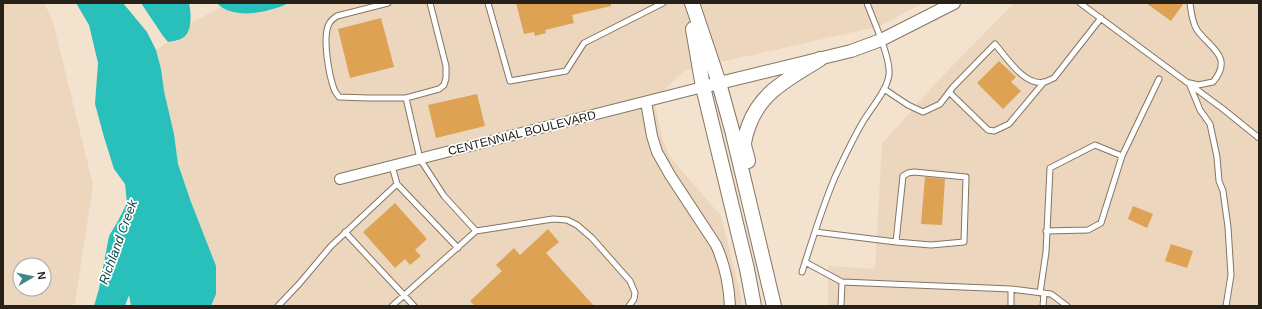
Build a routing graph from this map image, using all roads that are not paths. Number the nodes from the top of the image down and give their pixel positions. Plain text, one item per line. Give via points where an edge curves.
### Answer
1 (388, 3) edge
2 (430, 3) edge
3 (488, 3) edge
4 (663, 3) edge
5 (690, 3) edge
6 (867, 3) edge
7 (954, 3) edge
8 (1080, 3) edge
9 (1190, 3) edge
10 (1101, 18) junction
11 (881, 40) junction
12 (820, 59) junction
13 (1159, 79) dead end
14 (1044, 82) junction
15 (719, 83) junction
16 (1189, 83) junction
17 (703, 87) junction
18 (884, 89) junction
19 (949, 92) junction
20 (406, 98) junction
21 (646, 102) junction
22 (1259, 138) edge
23 (1122, 156) junction
24 (420, 159) junction
25 (392, 166) junction
26 (340, 179) dead end
27 (397, 184) junction
28 (476, 231) junction
29 (1046, 231) junction
30 (345, 232) junction
31 (814, 232) junction
32 (896, 242) junction
33 (458, 248) junction
34 (805, 262) junction
35 (802, 272) dead end
36 (842, 282) junction
37 (1011, 289) junction
38 (1042, 293) junction
39 (403, 295) junction
40 (278, 306) edge
41 (392, 306) edge
42 (414, 306) edge
43 (629, 306) edge
44 (730, 306) edge
45 (754, 306) edge
46 (775, 306) edge
47 (842, 306) edge
48 (1011, 306) edge
49 (1042, 306) edge
50 (1067, 306) edge
51 (1226, 306) edge

1 - 20 lane via 332,19 326,32 326,47 334,90 339,97
2 - 20 lane via 446,66 446,78 444,85 439,89
3 - 4 lane via 510,81 566,71 584,43
5 - 15 main road
5 - 17 main road
6 - 11 lane
7 - 11 street, CENTENNIAL BOULEVARD
8 - 10 lane
9 - 16 lane via 1196,29 1219,53 1222,62 1213,82 1198,85
10 - 14 lane via 1054,78
10 - 16 lane
11 - 12 street, CENTENNIAL BOULEVARD
11 - 18 lane via 888,64 887,84
12 - 15 street, CENTENNIAL BOULEVARD
12 - 46 main road via 765,97 752,117 744,144 773,262
13 - 23 lane
14 - 19 lane via 1032,81 1022,75 995,44
14 - 19 lane via 1009,124 994,131 988,130
15 - 17 street, CENTENNIAL BOULEVARD
15 - 46 main road
16 - 22 lane
16 - 51 lane via 1200,110 1210,124 1219,181 1223,191 1231,274
17 - 21 street, CENTENNIAL BOULEVARD
17 - 45 main road
18 - 19 lane via 923,112 940,104
18 - 31 lane via 863,121 835,178
20 - 24 lane
21 - 24 street, CENTENNIAL BOULEVARD
21 - 44 street via 657,152 722,257
23 - 29 lane via 1101,223 1088,230
23 - 29 lane via 1095,145 1050,168
24 - 25 street, CENTENNIAL BOULEVARD
24 - 28 lane via 444,196
25 - 26 street, CENTENNIAL BOULEVARD
25 - 27 lane
27 - 30 lane
27 - 33 lane
28 - 33 lane
28 - 43 lane via 553,219 567,220 592,238 630,281 635,293
29 - 38 lane
30 - 39 lane
30 - 40 lane
31 - 32 lane
31 - 34 lane
32 - 32 lane via 903,176 914,172 966,177 964,242 931,245
33 - 39 lane
34 - 35 lane
34 - 36 lane
36 - 37 lane
36 - 47 lane
37 - 38 lane
37 - 48 lane
38 - 49 lane
38 - 50 lane via 1051,294
39 - 41 lane
39 - 42 lane

